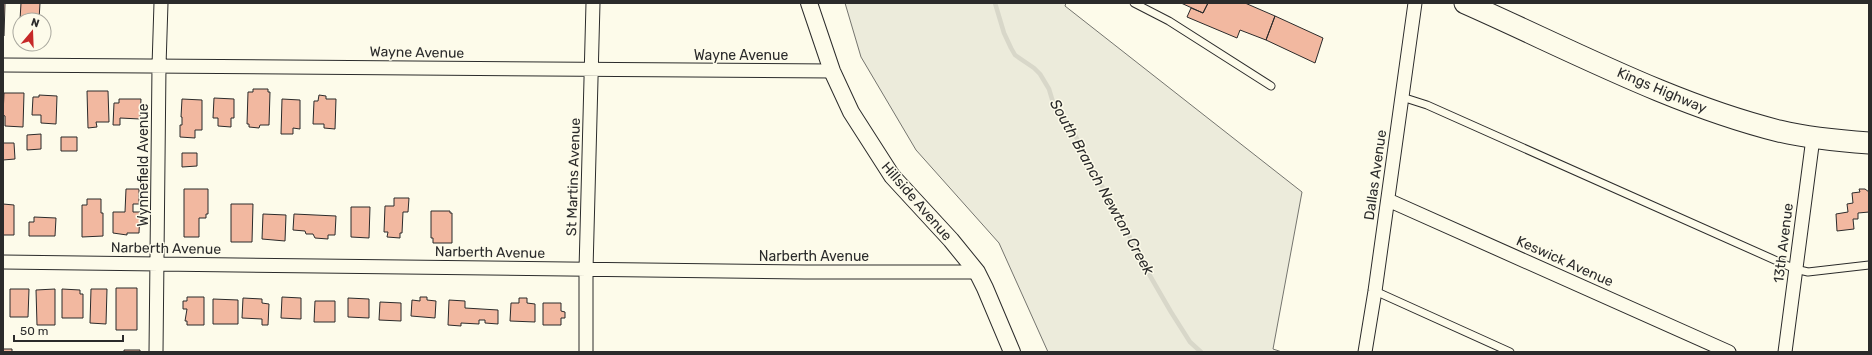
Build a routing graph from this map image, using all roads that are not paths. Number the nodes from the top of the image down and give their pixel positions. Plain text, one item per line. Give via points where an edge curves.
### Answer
1 (161, 3) edge
2 (593, 3) edge
3 (809, 3) edge
4 (1134, 3) edge
5 (1415, 3) edge
6 (1465, 3) edge
7 (3, 65) edge
8 (159, 66) junction
9 (593, 70) junction
10 (832, 71) junction
11 (1271, 86) dead end
12 (1402, 97) junction
13 (1812, 138) junction
14 (1869, 143) edge
15 (1388, 200) junction
16 (3, 262) edge
17 (158, 264) junction
18 (1869, 265) edge
19 (1795, 269) junction
20 (586, 270) junction
21 (977, 272) junction
22 (1375, 291) junction
23 (156, 352) edge
24 (586, 352) edge
25 (1012, 352) edge
26 (1365, 352) edge
27 (1510, 352) edge
28 (1729, 352) edge
29 (1786, 352) edge

1 - 8 street, Wynnefield Avenue
2 - 9 street, St Martins Avenue
3 - 10 street, Hillside Avenue
4 - 11 lane via 1169,21
5 - 12 street, Dallas Avenue
6 - 13 main road, Kings Highway via 1709,110
7 - 8 street, Wayne Avenue
8 - 9 street, Wayne Avenue
8 - 17 street, Wynnefield Avenue
9 - 10 street, Wayne Avenue
9 - 20 street, St Martins Avenue
10 - 21 street, Hillside Avenue via 852,112 892,176
12 - 15 street, Dallas Avenue
12 - 19 lane via 1427,105
13 - 14 main road, Kings Highway
13 - 19 street, 13th Avenue
15 - 22 street, Dallas Avenue
15 - 28 street, Keswick Avenue
16 - 17 street, Narberth Avenue
17 - 20 street, Narberth Avenue
17 - 23 street, Wynnefield Avenue
18 - 19 lane via 1808,272
19 - 29 street, 13th Avenue
20 - 21 street, Narberth Avenue
20 - 24 street, St Martins Avenue
21 - 25 street, Hillside Avenue
22 - 26 street, Dallas Avenue
22 - 27 lane

